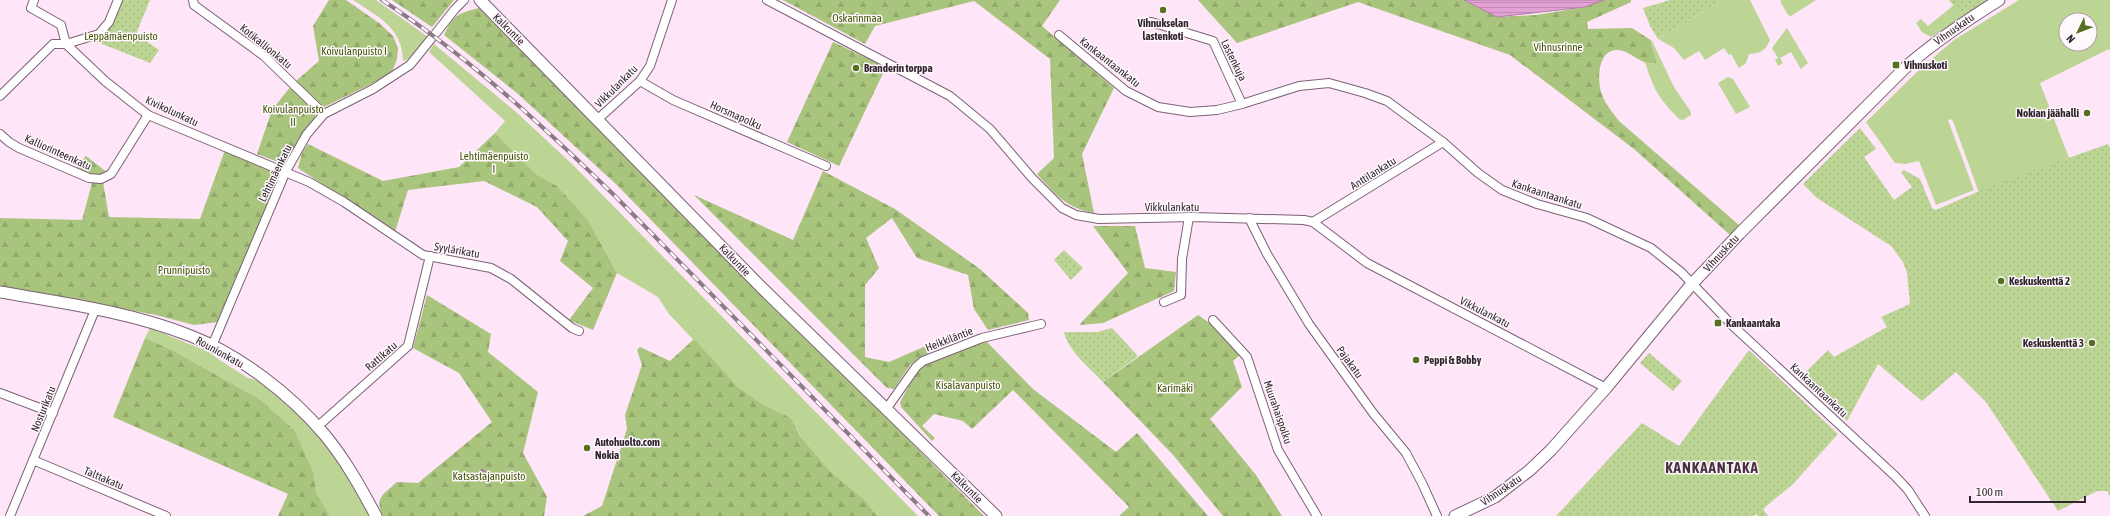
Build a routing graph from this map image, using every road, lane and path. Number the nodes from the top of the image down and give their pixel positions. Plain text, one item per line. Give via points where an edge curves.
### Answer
1 (34, 0) edge
2 (118, 0) edge
3 (193, 0) edge
4 (464, 0) edge
5 (480, 0) edge
6 (672, 0) edge
7 (767, 0) edge
8 (1999, 0) edge
9 (1151, 22) dead end
10 (1059, 35) dead end
11 (66, 44) junction
12 (640, 81) junction
13 (0, 96) edge
14 (1242, 104) junction
15 (324, 114) junction
16 (148, 115) junction
17 (598, 120) junction
18 (0, 134) edge
19 (1443, 142) junction
20 (826, 166) dead end
21 (286, 171) junction
22 (1189, 217) junction
23 (1249, 218) junction
24 (1313, 222) junction
25 (430, 256) junction
26 (1691, 285) junction
27 (0, 292) edge
28 (1164, 302) dead end
29 (95, 310) junction
30 (1213, 320) dead end
31 (1041, 324) dead end
32 (579, 331) dead end
33 (212, 346) junction
34 (1606, 388) junction
35 (0, 393) edge
36 (886, 408) junction
37 (53, 413) junction
38 (317, 427) junction
39 (34, 460) junction
40 (10, 516) edge
41 (166, 516) edge
42 (376, 516) edge
43 (996, 516) edge
44 (1317, 516) edge
45 (1437, 516) edge
46 (1455, 516) edge
47 (1925, 516) edge

1 - 11 street via 31,8 61,25
2 - 11 street via 109,22 99,34
3 - 15 street, Kotikallionkatu via 194,5 276,67
4 - 15 street, Lehtimäenkatu via 410,65 373,89
5 - 17 street, Kalkuntie
6 - 12 street, Vikkulankatu via 650,66
7 - 22 street, Vikkulankatu via 950,96 990,129 1048,195 1069,213 1099,219
8 - 26 street, Vihnuskatu via 1948,33 1908,65
9 - 14 street, Lastenkuja via 1213,41
10 - 14 street, Kankaantaankatu via 1126,91 1158,107 1190,112 1217,110
11 - 13 street via 53,44
11 - 16 street, Kivikolunkatu
12 - 17 street, Vikkulankatu
12 - 20 street, Horsmapolku via 673,100
14 - 19 street, Kankaantaankatu via 1299,86 1329,83 1387,101
15 - 21 street, Lehtimäenkatu via 307,134
16 - 18 street, Kalliorinteenkatu via 111,174 101,179 90,178 19,148
16 - 21 street, Kivikolunkatu
17 - 36 street, Kalkuntie via 761,287
19 - 24 street, Anttilankatu
19 - 26 street, Kankaantaankatu via 1502,190 1537,204 1587,218 1651,248 1680,272
21 - 25 street, Syylärikatu via 344,202 423,255
21 - 33 street, Lehtimäenkatu
22 - 23 street, Vikkulankatu
22 - 28 street via 1182,259 1181,294
23 - 24 street, Vikkulankatu
23 - 45 street, Pajakatu via 1267,254 1309,324 1373,413 1406,453
24 - 34 street, Vikkulankatu via 1367,263
25 - 32 street, Syylärikatu via 495,270 511,279
25 - 38 street, Rattikatu via 408,346
26 - 34 street, Vihnuskatu
26 - 47 street, Kankaantaankatu via 1895,476
27 - 29 street, Rounionkatu
29 - 33 street, Rounionkatu via 145,321 193,336
29 - 37 street, Nosturikatu
30 - 44 street, Muurahaispolku via 1247,357 1278,450
31 - 36 street, Heikkiläntie via 982,338 923,361
33 - 38 street, Rounionkatu via 268,382
34 - 46 street, Vihnuskatu via 1530,470 1494,497
35 - 37 street
36 - 43 street, Kalkuntie
37 - 39 street, Nosturikatu
38 - 42 street, Rounionkatu via 339,454
39 - 40 street, Nosturikatu
39 - 41 street, Talttakatu

